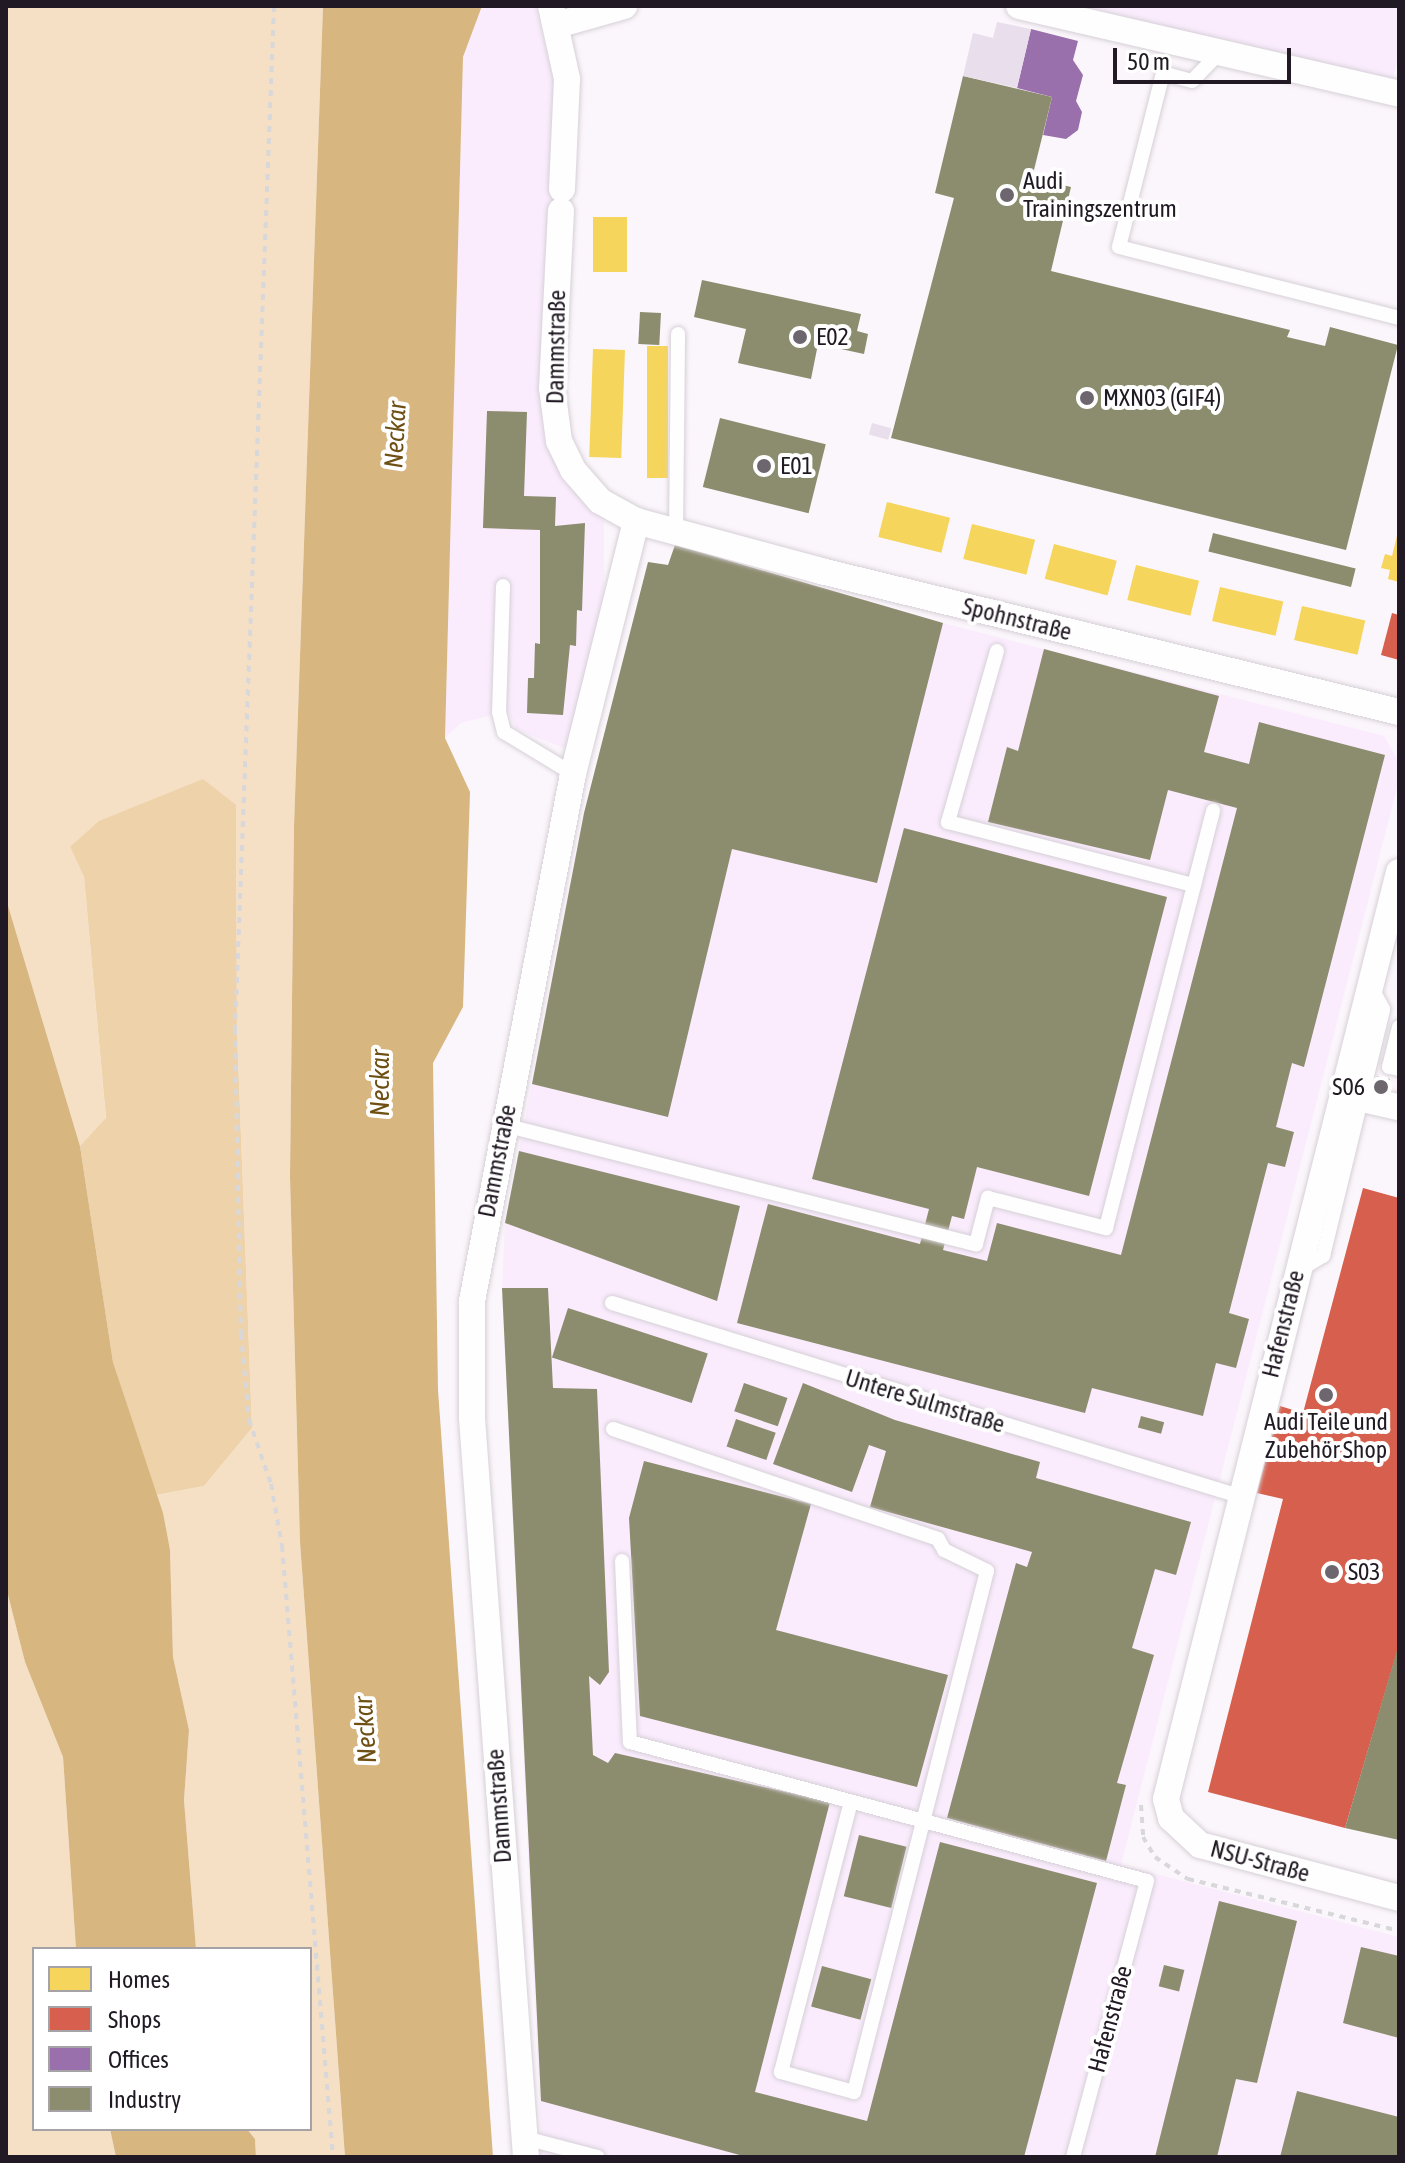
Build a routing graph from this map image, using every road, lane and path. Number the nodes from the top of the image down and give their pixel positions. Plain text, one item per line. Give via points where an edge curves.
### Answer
1 (274, 6) edge
2 (624, 6) edge
3 (1019, 6) edge
4 (554, 16) edge
5 (1220, 52) junction
6 (1399, 94) edge
7 (1399, 318) edge
8 (678, 334) dead end
9 (636, 521) junction
10 (676, 532) junction
11 (503, 586) dead end
12 (997, 651) dead end
13 (1399, 712) edge
14 (573, 774) junction
15 (1213, 811) dead end
16 (1399, 872) edge
17 (1194, 885) junction
18 (1370, 984) junction
19 (1399, 1027) edge
20 (1399, 1069) edge
21 (1363, 1099) junction
22 (1399, 1107) edge
23 (504, 1125) junction
24 (1297, 1271) junction
25 (612, 1303) dead end
26 (613, 1429) dead end
27 (1239, 1496) junction
28 (622, 1561) dead end
29 (1168, 1776) joint
30 (1143, 1796) dead end
31 (851, 1802) junction
32 (925, 1821) junction
33 (1169, 1870) junction
34 (1164, 1876) dead end
35 (1399, 1898) edge
36 (1399, 1931) edge
37 (525, 2147) edge
38 (333, 2157) edge
39 (598, 2157) edge
40 (1073, 2157) edge

1 - 38 path via 235,1029 241,1334 249,1420 271,1484 282,1546
2 - 4 street
3 - 5 street
4 - 9 street, Dammstraße via 567,79 552,388 559,441 573,470 600,501
5 - 6 street
5 - 7 lane via 1192,81 1163,73 1119,247
8 - 10 lane
9 - 10 street, Spohnstraße
9 - 14 street, Dammstraße
10 - 13 street, Spohnstraße
11 - 14 lane via 499,712 504,732
12 - 17 lane via 948,822
14 - 23 street, Dammstraße
15 - 17 lane
16 - 18 street, Hafenstraße
17 - 23 lane via 1106,1228 988,1198 976,1244
18 - 21 lane via 1383,1009
18 - 24 street, Hafenstraße
19 - 20 lane via 1389,1067
21 - 22 street
21 - 24 lane via 1323,1256
23 - 37 street, Dammstraße via 472,1301 472,1418
24 - 27 street, Hafenstraße
25 - 27 lane, Untere Sulmstraße
26 - 32 lane via 938,1539 944,1550 987,1571
27 - 29 street, Hafenstraße
28 - 31 lane via 630,1742
29 - 35 street, NSU-Straße via 1171,1818 1200,1845
30 - 33 path via 1143,1837
31 - 32 lane
31 - 32 lane via 781,2072 854,2092
32 - 40 lane, Hafenstraße via 1147,1881
33 - 34 path
33 - 36 path
37 - 39 lane

